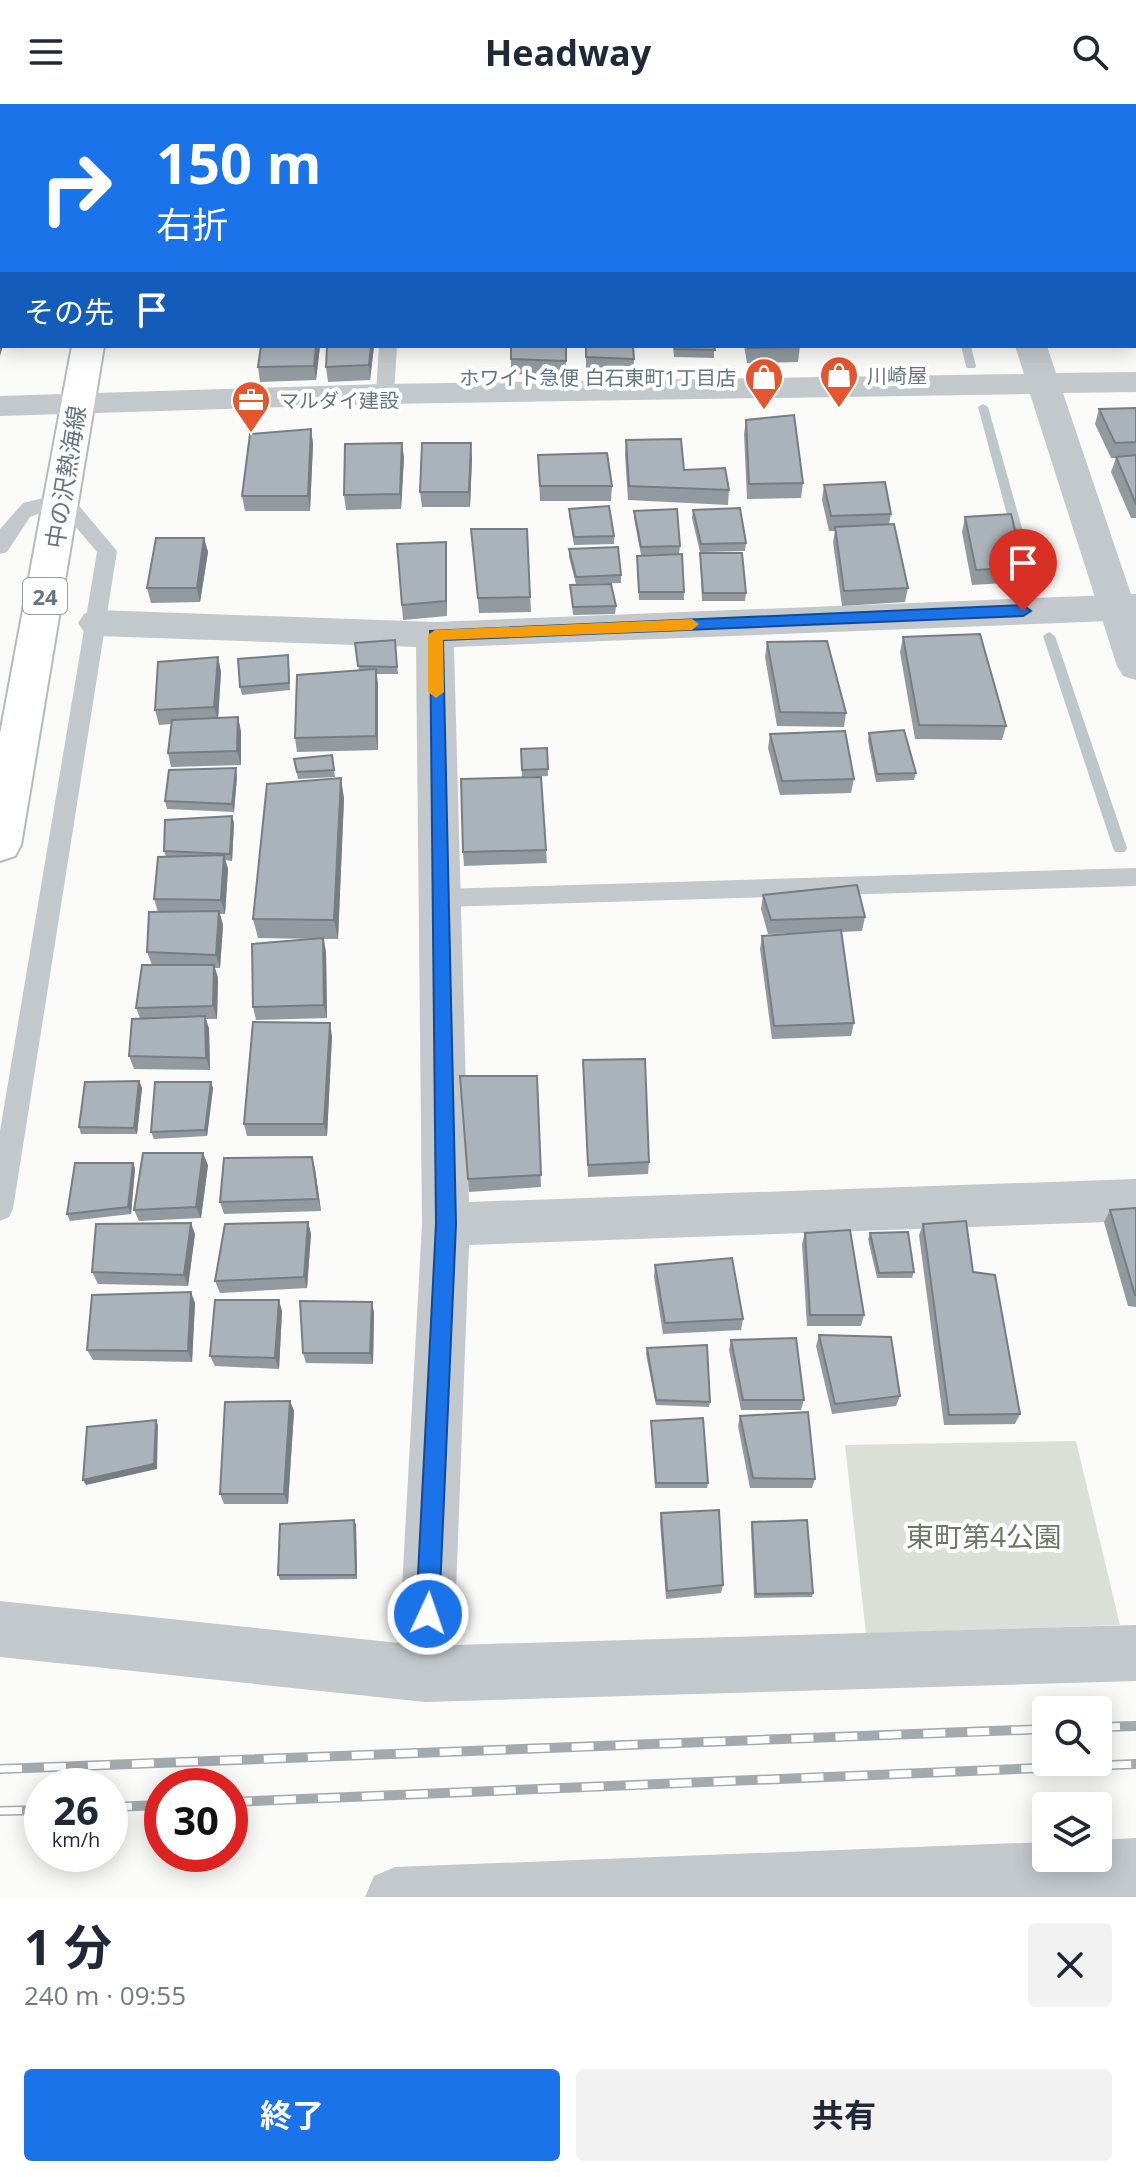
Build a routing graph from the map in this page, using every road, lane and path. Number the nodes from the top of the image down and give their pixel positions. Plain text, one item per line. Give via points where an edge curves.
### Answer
1 (88, 348) edge
2 (388, 348) edge
3 (1032, 348) edge
4 (1136, 382) edge
5 (1044, 384) junction
6 (385, 394) junction
7 (76, 404) junction
8 (0, 406) edge
9 (63, 499) junction
10 (0, 547) edge
11 (1126, 607) edge
12 (97, 623) junction
13 (435, 635) junction
14 (1136, 666) edge
15 (0, 845) edge
16 (1136, 877) edge
17 (440, 898) junction
18 (1136, 1200) edge
19 (0, 1209) edge
20 (446, 1224) junction
21 (0, 1629) edge
22 (1136, 1653) edge
23 (425, 1674) junction
24 (1115, 1878) edge
25 (395, 1897) edge

1 - 7 main road, 中の沢熱海線 / 24
2 - 6 lane
3 - 5 street
4 - 5 street
5 - 6 street
5 - 11 street
6 - 7 street
7 - 8 street
7 - 9 main road, 中の沢熱海線 / 24
9 - 10 lane via 40,501 19,512
9 - 12 lane via 107,551
9 - 15 main road, 中の沢熱海線 / 24
11 - 13 street
11 - 14 street
12 - 13 street
12 - 19 lane
13 - 17 street
16 - 17 lane
17 - 20 street
18 - 20 street
20 - 23 street
21 - 23 street
22 - 23 street
24 - 25 street

